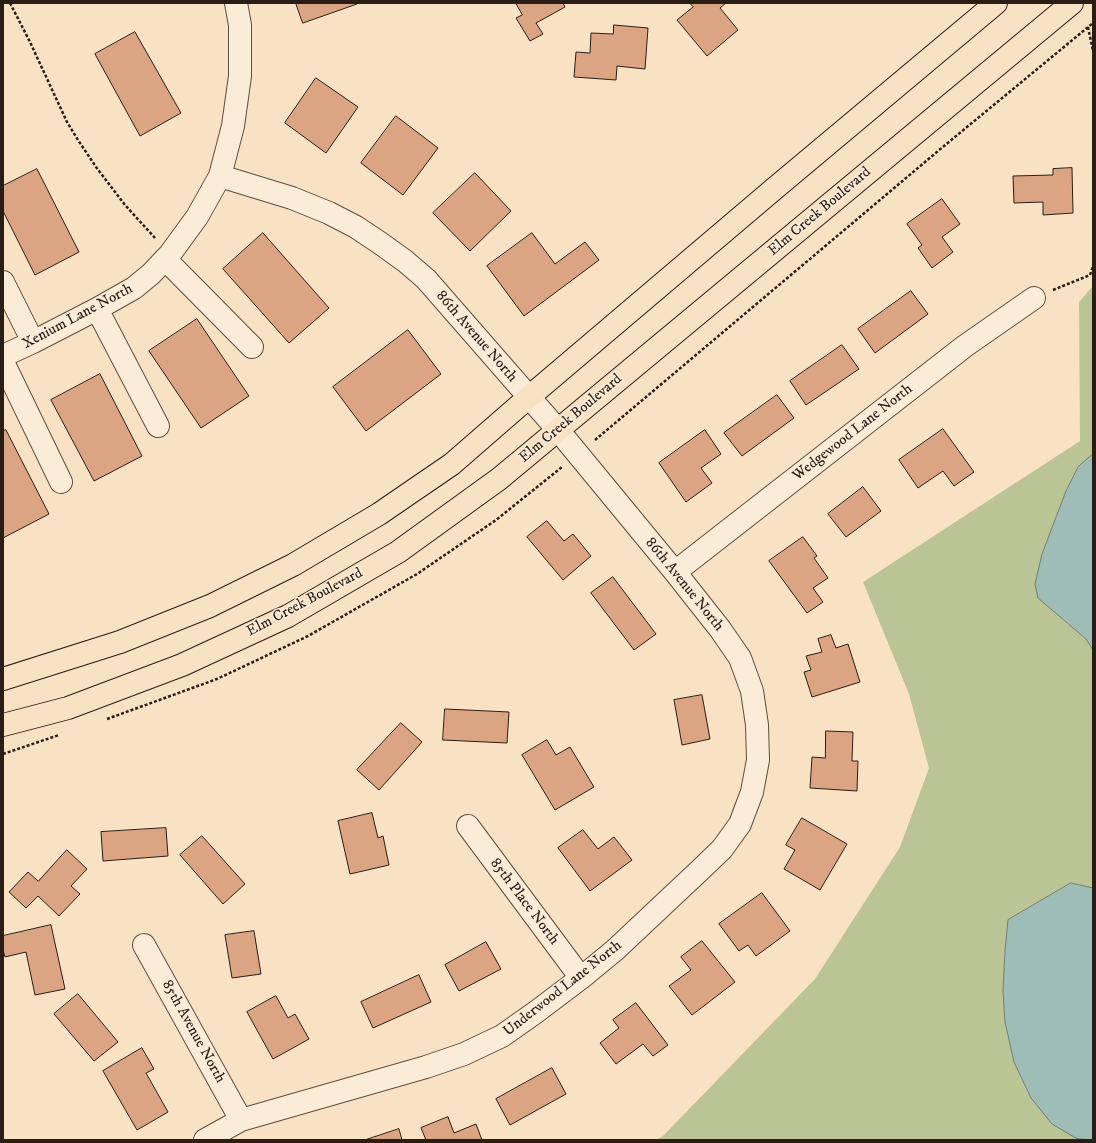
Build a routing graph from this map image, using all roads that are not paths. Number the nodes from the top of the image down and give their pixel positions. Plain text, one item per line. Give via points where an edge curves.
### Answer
1 (236, 3) edge
2 (996, 3) edge
3 (1072, 3) edge
4 (220, 176) junction
5 (168, 257) junction
6 (3, 282) edge
7 (1034, 298) road end
8 (97, 309) junction
9 (33, 342) junction
10 (252, 347) dead end
11 (3, 356) edge
12 (3, 362) edge
13 (528, 397) junction
14 (158, 426) dead end
15 (558, 430) junction
16 (61, 482) dead end
17 (675, 572) junction
18 (3, 679) edge
19 (758, 725) joint
20 (3, 726) edge
21 (468, 826) dead end
22 (144, 945) dead end
23 (581, 978) junction
24 (242, 1120) junction
25 (205, 1140) edge

1 - 4 street via 240,25 240,76 233,126
2 - 13 main road
3 - 15 main road, Elm Creek Boulevard
4 - 5 street, Xenium Lane North via 197,217
4 - 13 street, 86th Avenue North via 292,198 329,213 356,227 405,260 426,279
5 - 8 street, Xenium Lane North via 134,288
5 - 10 street
6 - 9 street
7 - 17 street, Wedgewood Lane North via 965,346
8 - 9 street, Xenium Lane North
8 - 14 street
9 - 11 street, Xenium Lane North
12 - 16 street
13 - 15 street, 86th Avenue North
13 - 18 main road via 452,464 379,514 293,564 210,606 120,642
15 - 17 street, 86th Avenue North
15 - 20 main road, Elm Creek Boulevard via 499,479 398,552 288,616 182,665 68,708
17 - 19 street, 86th Avenue North via 740,658 752,691
19 - 23 street, Underwood Lane North via 758,760 752,792 740,824 722,849 615,950
21 - 23 street, 85th Place North
22 - 24 street, 85th Avenue North
23 - 24 street, Underwood Lane North via 502,1036 464,1054
24 - 25 street, Underwood Lane North

